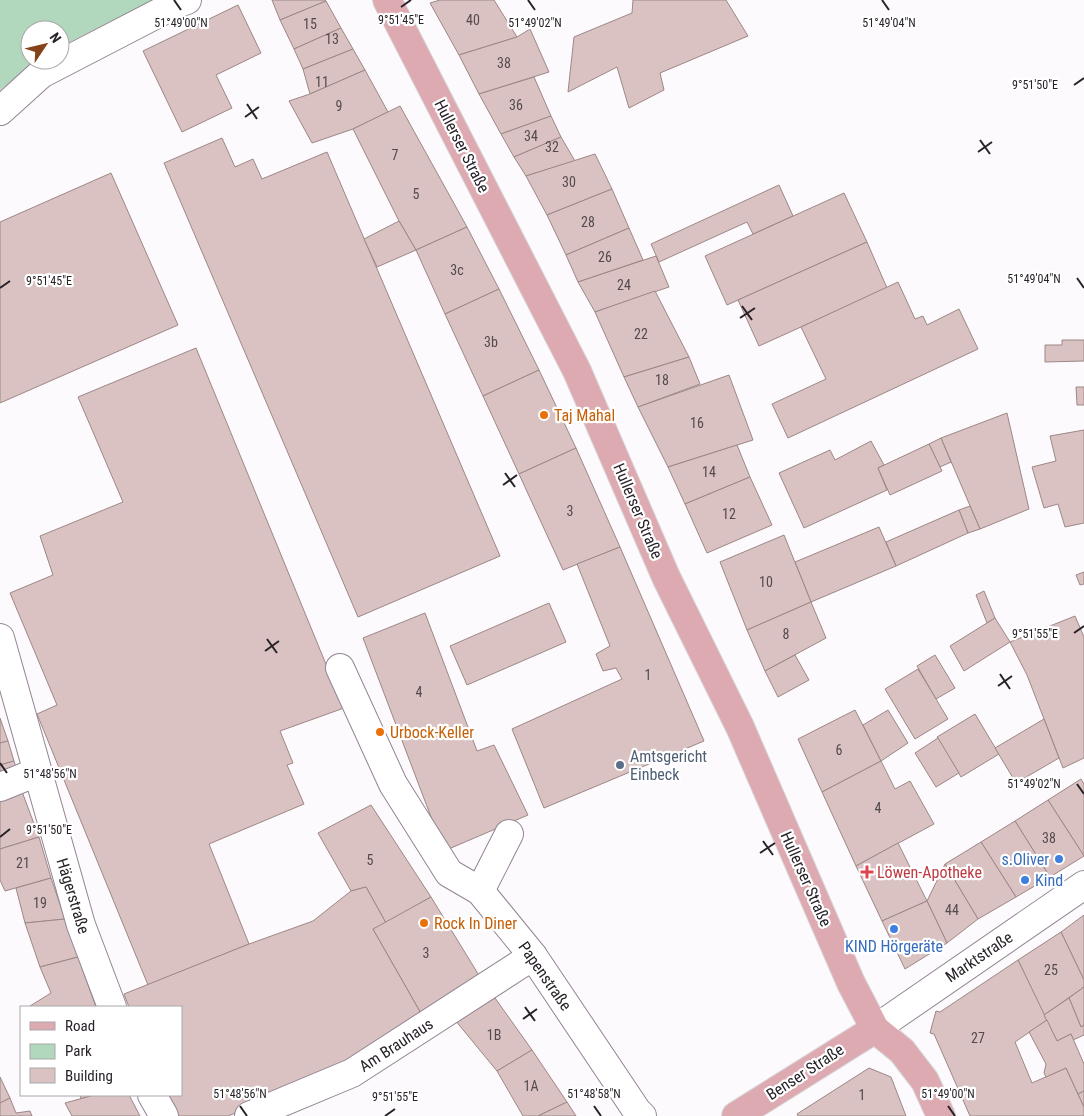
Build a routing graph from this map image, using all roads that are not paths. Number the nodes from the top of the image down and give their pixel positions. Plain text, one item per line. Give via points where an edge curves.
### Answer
1 (187, 0) edge
2 (388, 0) edge
3 (0, 111) edge
4 (0, 638) edge
5 (340, 668) dead end
6 (37, 772) junction
7 (0, 787) edge
8 (510, 834) dead end
9 (1084, 885) edge
10 (480, 891) junction
11 (534, 956) junction
12 (112, 1006) edge
13 (874, 1028) junction
14 (153, 1096) edge
15 (164, 1116) edge
16 (249, 1116) edge
17 (642, 1116) edge
18 (736, 1116) edge
19 (940, 1116) edge

1 - 3 street via 41,74
2 - 13 main road, Hullerser Straße via 577,371 666,577 740,727
4 - 6 street, Hägerstraße
5 - 10 street via 393,784 413,816 449,873
6 - 7 street
6 - 12 street, Hägerstraße via 81,925
8 - 10 street
9 - 13 street, Marktstraße
10 - 11 street, Papenstraße
11 - 16 street, Am Brauhaus via 352,1073
11 - 17 street, Papenstraße
13 - 18 main road, Benser Straße
13 - 19 main road via 902,1051 925,1081
14 - 15 street

